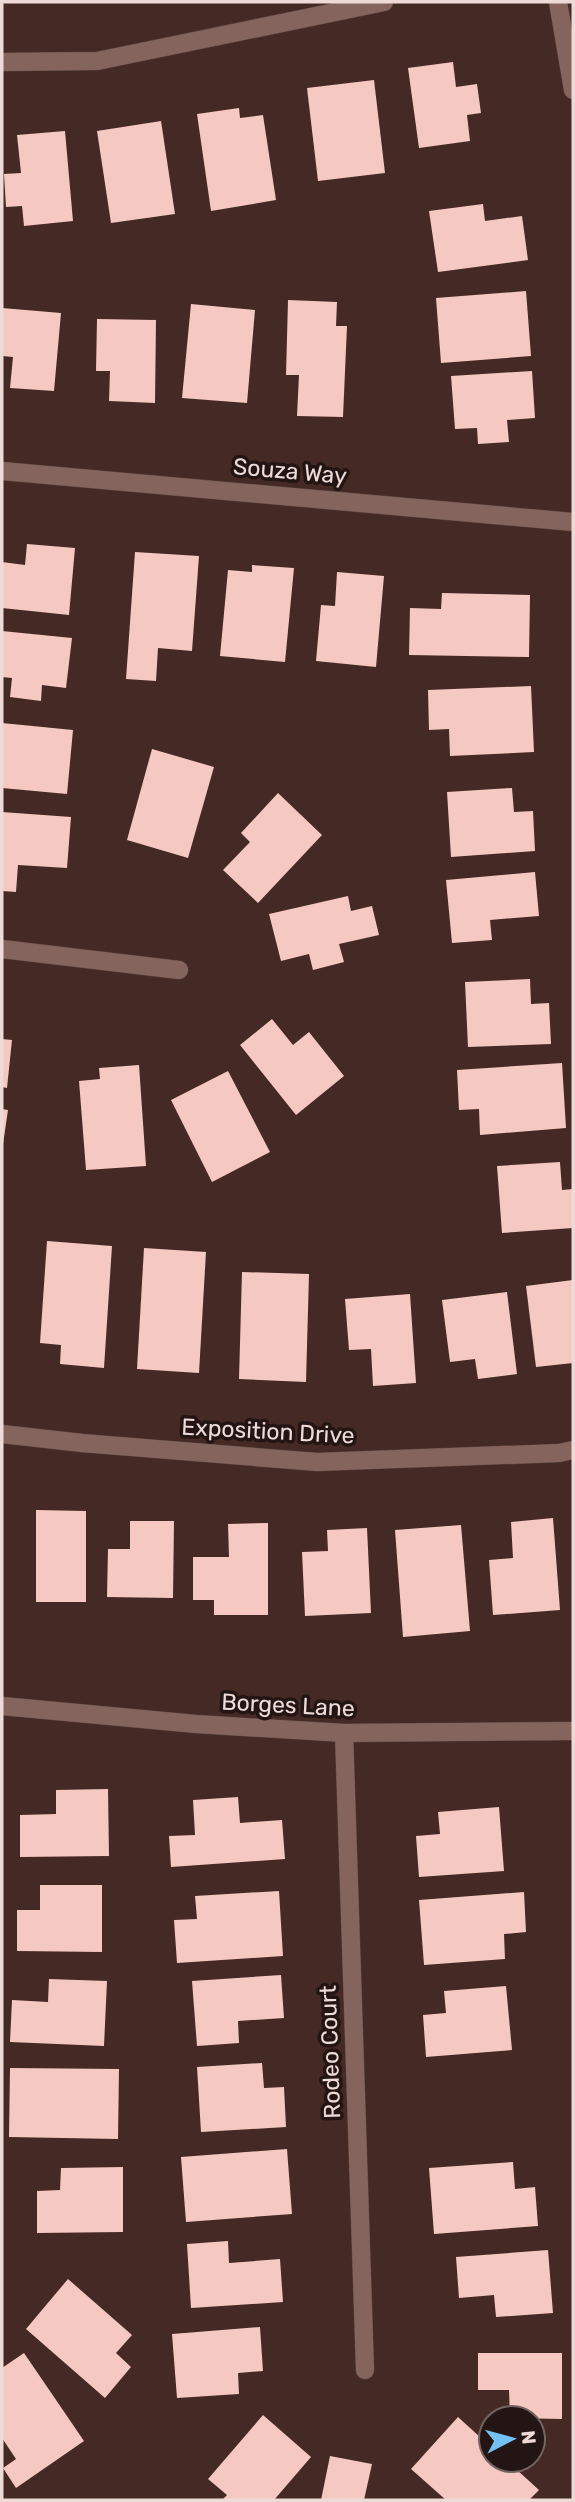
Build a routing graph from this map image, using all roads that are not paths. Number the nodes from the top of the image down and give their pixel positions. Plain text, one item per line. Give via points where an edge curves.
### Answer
1 (384, 2) edge
2 (558, 2) edge
3 (2, 62) edge
4 (573, 90) edge
5 (2, 471) edge
6 (573, 522) edge
7 (2, 949) edge
8 (179, 970) dead end
9 (2, 1434) edge
10 (573, 1450) edge
11 (2, 1706) edge
12 (573, 1731) edge
13 (344, 1733) junction
14 (365, 2370) dead end

1 - 3 street via 97,61
2 - 4 street
5 - 6 street, Souza Way
7 - 8 street
9 - 10 street, Exposition Drive via 317,1462
11 - 13 street, Borges Lane
12 - 13 street, Borges Lane
13 - 14 street, Rodeo Court

